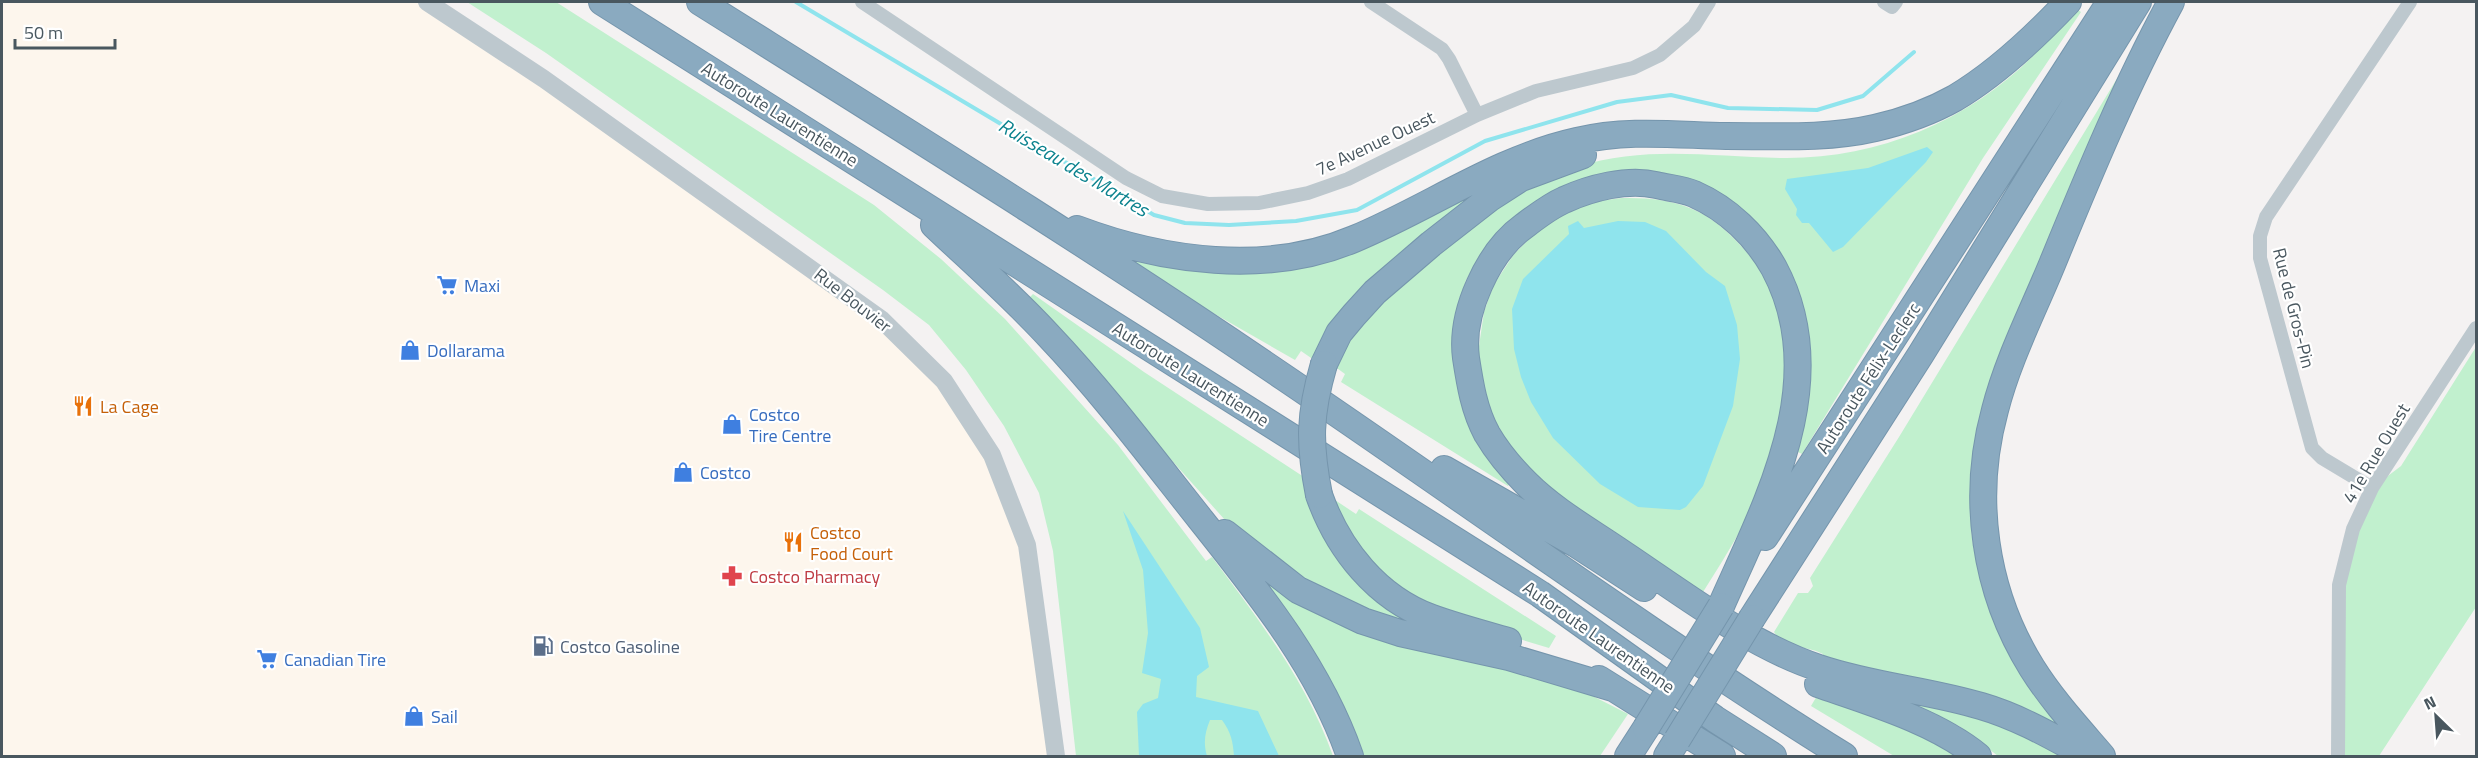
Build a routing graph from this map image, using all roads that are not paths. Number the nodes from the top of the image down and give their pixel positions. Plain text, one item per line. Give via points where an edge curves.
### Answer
1 (427, 2) edge
2 (602, 2) edge
3 (700, 2) edge
4 (862, 2) edge
5 (1371, 2) edge
6 (1709, 2) edge
7 (2068, 2) edge
8 (2110, 2) edge
9 (2138, 2) edge
10 (2171, 2) edge
11 (2410, 2) edge
12 (1477, 115) junction
13 (1658, 133) junction
14 (890, 183) junction
15 (1035, 212) junction
16 (2476, 328) edge
17 (1283, 376) junction
18 (1172, 484) junction
19 (2372, 488) junction
20 (1721, 606) junction
21 (1614, 688) junction
22 (1674, 751) edge
23 (1056, 756) edge
24 (1350, 756) edge
25 (1628, 756) edge
26 (1722, 756) edge
27 (1773, 756) edge
28 (1844, 756) edge
29 (1978, 756) edge
30 (2088, 756) edge
31 (2102, 756) edge
32 (2338, 756) edge

1 - 23 street, Rue Bouvier via 544,79 862,305 944,381 992,455 1027,545
2 - 14 highway, Autoroute Laurentienne
3 - 15 highway, Autoroute Laurentienne
4 - 12 street, 7e Avenue Ouest via 1126,178 1162,196 1229,204 1259,203 1308,193 1348,179
5 - 12 street via 1442,49
6 - 12 street, 7e Avenue Ouest via 1694,26 1660,55 1633,68 1536,91
7 - 13 highway via 2041,31 1954,99 1875,128 1830,135
8 - 20 highway, Autoroute Félix-Leclerc
9 - 22 highway, Autoroute Félix-Leclerc, bridge via 1921,354 1752,618
10 - 31 highway via 2079,198 2007,374 1995,410 1983,485 1984,520 1995,589 2010,627 2051,696
11 - 19 street, Rue de Gros-Pin via 2266,217 2260,236 2260,258 2312,447 2322,458
13 - 15 highway via 1603,135 1550,147 1474,178 1352,240 1270,258 1222,261 1176,255 1110,241
13 - 21 highway, bridge via 1564,160 1521,178 1431,244 1375,292 1339,333 1324,364 1310,426 1319,495 1327,518 1345,550 1368,576 1399,601 1430,618 1575,665
14 - 18 highway via 1050,336
14 - 27 highway, Autoroute Laurentienne via 1540,594
15 - 17 highway, Autoroute Laurentienne
16 - 19 street, 41e Rue Ouest
17 - 28 highway, Autoroute Laurentienne via 1759,704
17 - 29 highway via 1576,544 1758,658 1795,676 1879,705 1944,734
18 - 21 highway via 1262,564 1298,590 1333,608 1400,633 1509,657
18 - 24 highway via 1304,658 1324,693
19 - 32 street, 41e Rue Ouest via 2353,530 2339,585
20 - 25 highway, Autoroute Félix-Leclerc, bridge
20 - 30 highway via 1773,489 1796,401 1797,347 1784,286 1766,254 1743,227 1692,193 1647,183 1603,187 1562,200 1519,229 1493,261 1475,291 1468,318 1465,349 1478,413 1487,434 1527,484 1666,582 1768,646 1817,668 1852,678 1983,706 2034,726
21 - 26 highway

